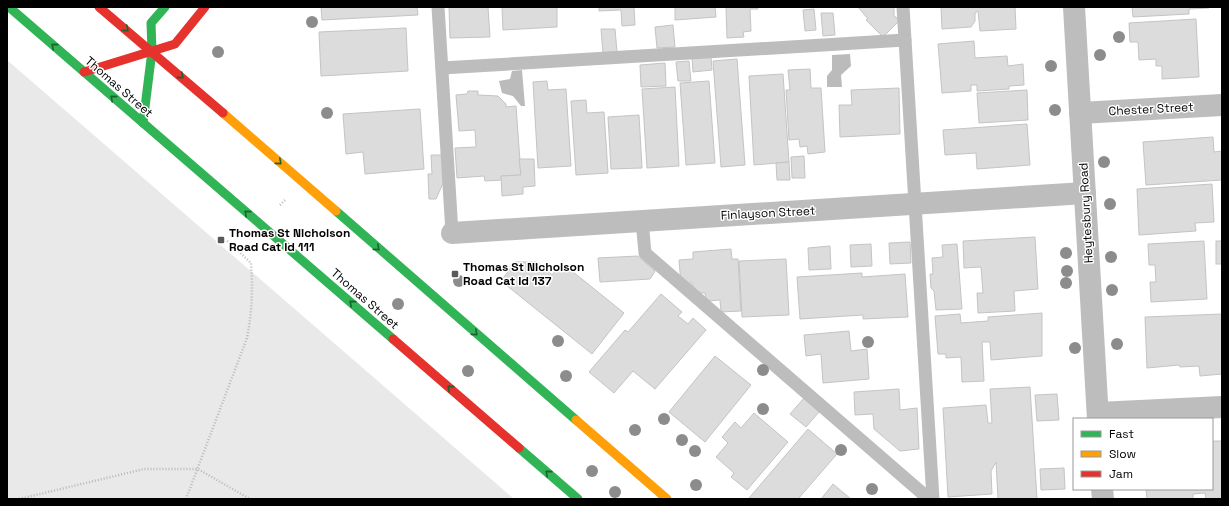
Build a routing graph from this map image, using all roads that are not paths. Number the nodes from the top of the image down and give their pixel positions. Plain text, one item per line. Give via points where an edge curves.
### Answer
1 (9, 7) edge
2 (99, 7) edge
3 (165, 7) edge
4 (205, 7) edge
5 (438, 7) edge
6 (903, 7) edge
7 (1074, 7) edge
8 (905, 40) junction
9 (152, 51) junction
10 (442, 68) junction
11 (84, 72) junction
12 (1222, 105) edge
13 (1080, 113) junction
14 (143, 123) junction
15 (1085, 193) junction
16 (914, 204) junction
17 (642, 221) junction
18 (452, 233) joint
19 (1222, 407) edge
20 (1098, 416) edge
21 (578, 499) edge
22 (667, 499) edge
23 (930, 499) edge
24 (933, 499) edge

11 -> 1 main road, Thomas Street
2 -> 9 main road
3 - 9 main road via 151,23
4 - 9 main road via 175,44
5 - 10 lane
6 - 8 lane
7 - 13 street, Heytesbury Road
8 - 10 lane
8 - 16 lane
9 - 11 main road
9 - 14 main road
9 -> 22 main road
10 - 18 lane
14 -> 11 main road, Thomas Street
12 - 13 street, Chester Street
13 - 15 street, Heytesbury Road
21 -> 14 main road, Thomas Street
15 - 16 street, Finlayson Street
15 - 20 street, Heytesbury Road
16 - 17 street, Finlayson Street
16 - 24 lane
17 - 18 street, Finlayson Street
17 - 23 lane via 645,253
19 - 20 street

